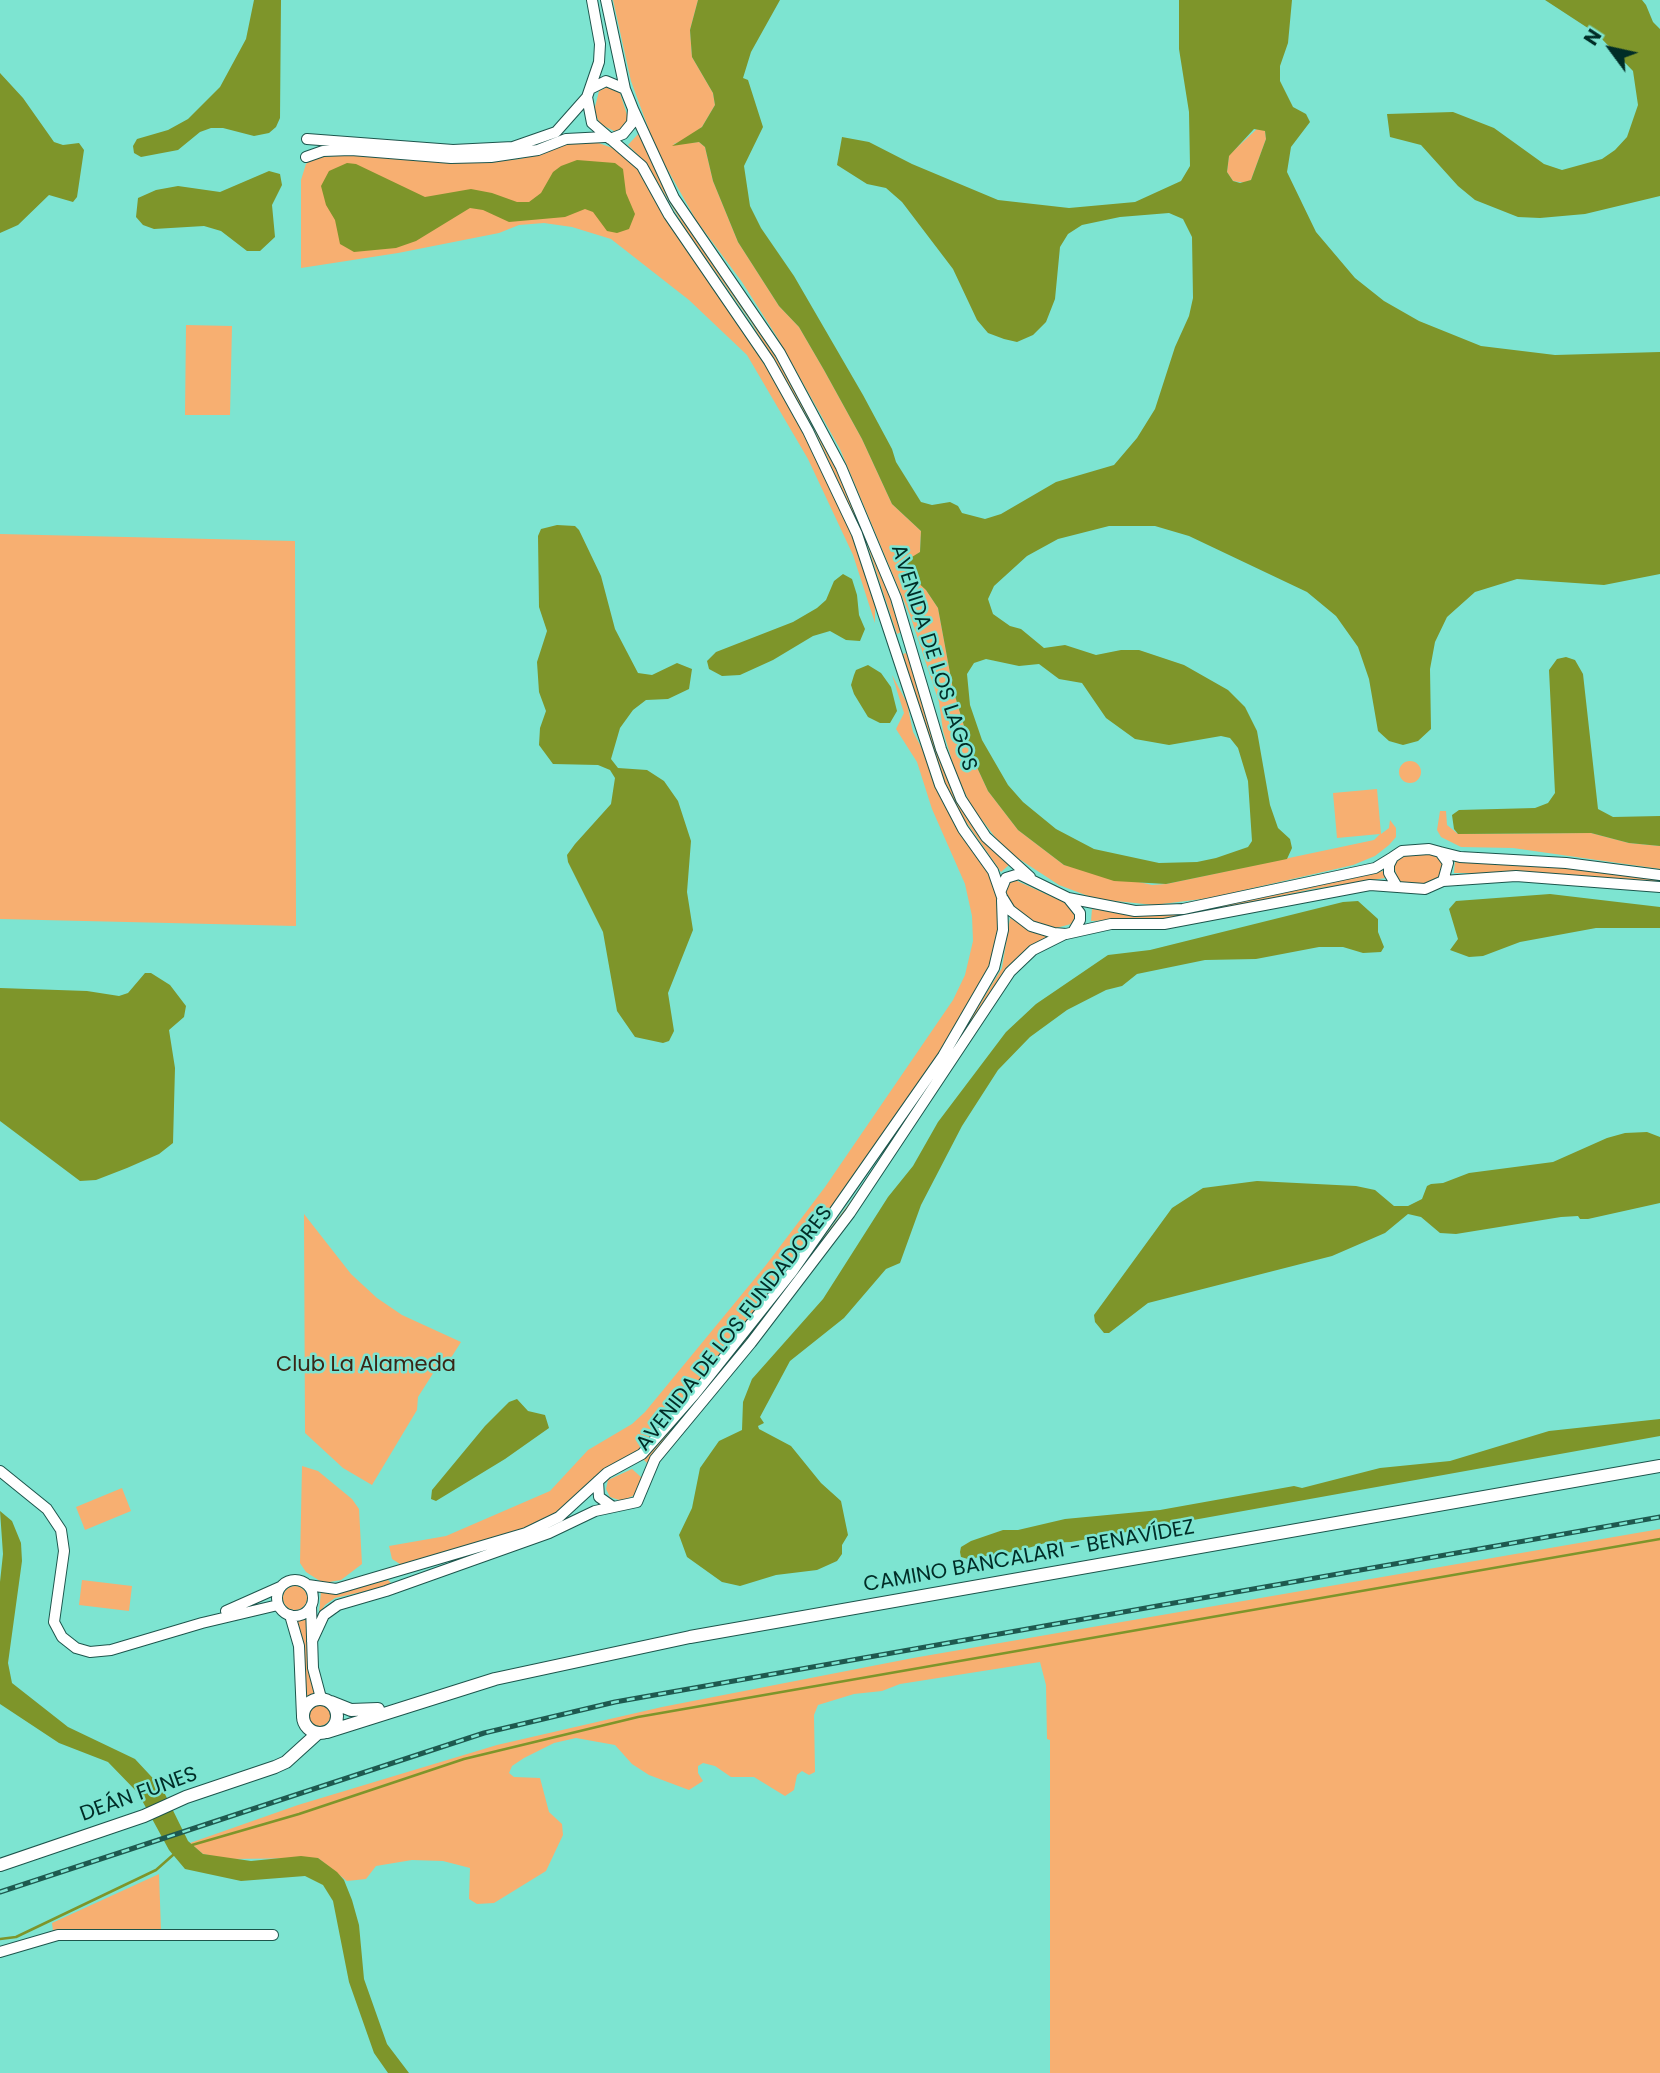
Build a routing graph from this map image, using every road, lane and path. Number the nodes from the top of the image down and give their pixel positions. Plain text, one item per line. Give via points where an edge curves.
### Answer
1 (592, 0) edge
2 (606, 0) edge
3 (625, 89) junction
4 (589, 92) junction
5 (633, 110) junction
6 (607, 138) junction
7 (307, 139) dead end
8 (306, 157) dead end
9 (1440, 852) junction
10 (1393, 857) junction
11 (1660, 875) edge
12 (1030, 877) junction
13 (1443, 881) junction
14 (1396, 885) junction
15 (1660, 887) edge
16 (1001, 894) junction
17 (1068, 898) junction
18 (1069, 933) junction
19 (624, 1464) junction
20 (1660, 1466) edge
21 (0, 1471) edge
22 (598, 1481) junction
23 (645, 1484) junction
24 (613, 1507) junction
25 (308, 1585) junction
26 (281, 1587) junction
27 (278, 1605) junction
28 (311, 1606) junction
29 (290, 1615) junction
30 (202, 1623) junction
31 (312, 1641) junction
32 (325, 1700) junction
33 (409, 1704) junction
34 (303, 1720) junction
35 (323, 1732) junction
36 (289, 1759) junction
37 (0, 1865) edge
38 (274, 1935) dead end
39 (0, 1952) edge

1 - 4 street via 600,44
2 - 3 street
3 - 4 street via 606,80
3 - 5 street
4 - 6 street via 589,116
4 - 7 street via 556,132 513,147 453,150
5 - 6 street via 629,129
5 - 12 street, AVENIDA DE LOS LAGOS via 674,198 780,353 841,467 896,597 961,799 986,837
6 - 8 street via 569,139 491,158 351,150
6 - 16 street, AVENIDA DE LOS LAGOS via 642,166 669,215 769,361 808,431 857,534 940,785 993,872
9 - 10 street via 1411,848
9 - 11 street
9 - 13 street via 1448,863
10 - 14 street via 1390,873
10 - 17 street via 1375,868 1183,909 1135,911
12 - 16 street via 1010,875 1002,883
12 - 17 street, AVENIDA DE LOS LAGOS
13 - 14 street via 1425,889
13 - 15 street via 1527,876
14 - 18 street via 1299,896 1186,921 1111,923
16 - 18 street via 1010,910 1031,926
16 - 19 street, AVENIDA DE LOS FUNDADORES via 1003,930 994,968 928,1078 740,1339 653,1443
17 - 18 street via 1080,913
18 - 23 street, AVENIDA DE LOS FUNDADORES via 1033,950 1010,972 850,1213 655,1459
19 - 22 street, AVENIDA DE LOS FUNDADORES
19 - 23 street via 637,1468
20 - 33 main road, CAMINO BANCALARI - BENAVÍDEZ via 690,1637 495,1679
21 - 30 street via 47,1509 61,1530 64,1551 54,1622 70,1644 90,1652 111,1650
22 - 24 street via 599,1497
22 - 25 street, AVENIDA DE LOS FUNDADORES via 559,1517 494,1545 336,1589
23 - 24 street, AVENIDA DE LOS FUNDADORES via 634,1505
24 - 31 street, AVENIDA DE LOS FUNDADORES via 338,1605 324,1615
25 - 26 street via 295,1580
25 - 28 street
26 - 27 street
26 - 30 street
27 - 29 street
27 - 30 street
28 - 29 street via 302,1614
28 - 31 street
29 - 34 street via 299,1646
31 - 32 street via 313,1668
32 - 33 main road, CAMINO BANCALARI - BENAVÍDEZ via 359,1711
32 - 34 main road via 306,1705
32 - 35 main road via 335,1709 337,1719
33 - 35 main road, CAMINO BANCALARI - BENAVÍDEZ
34 - 35 main road
34 - 36 main road via 302,1742
35 - 36 main road, DEÁN FUNES
36 - 37 main road, DEÁN FUNES via 144,1816
38 - 39 street via 58,1934

